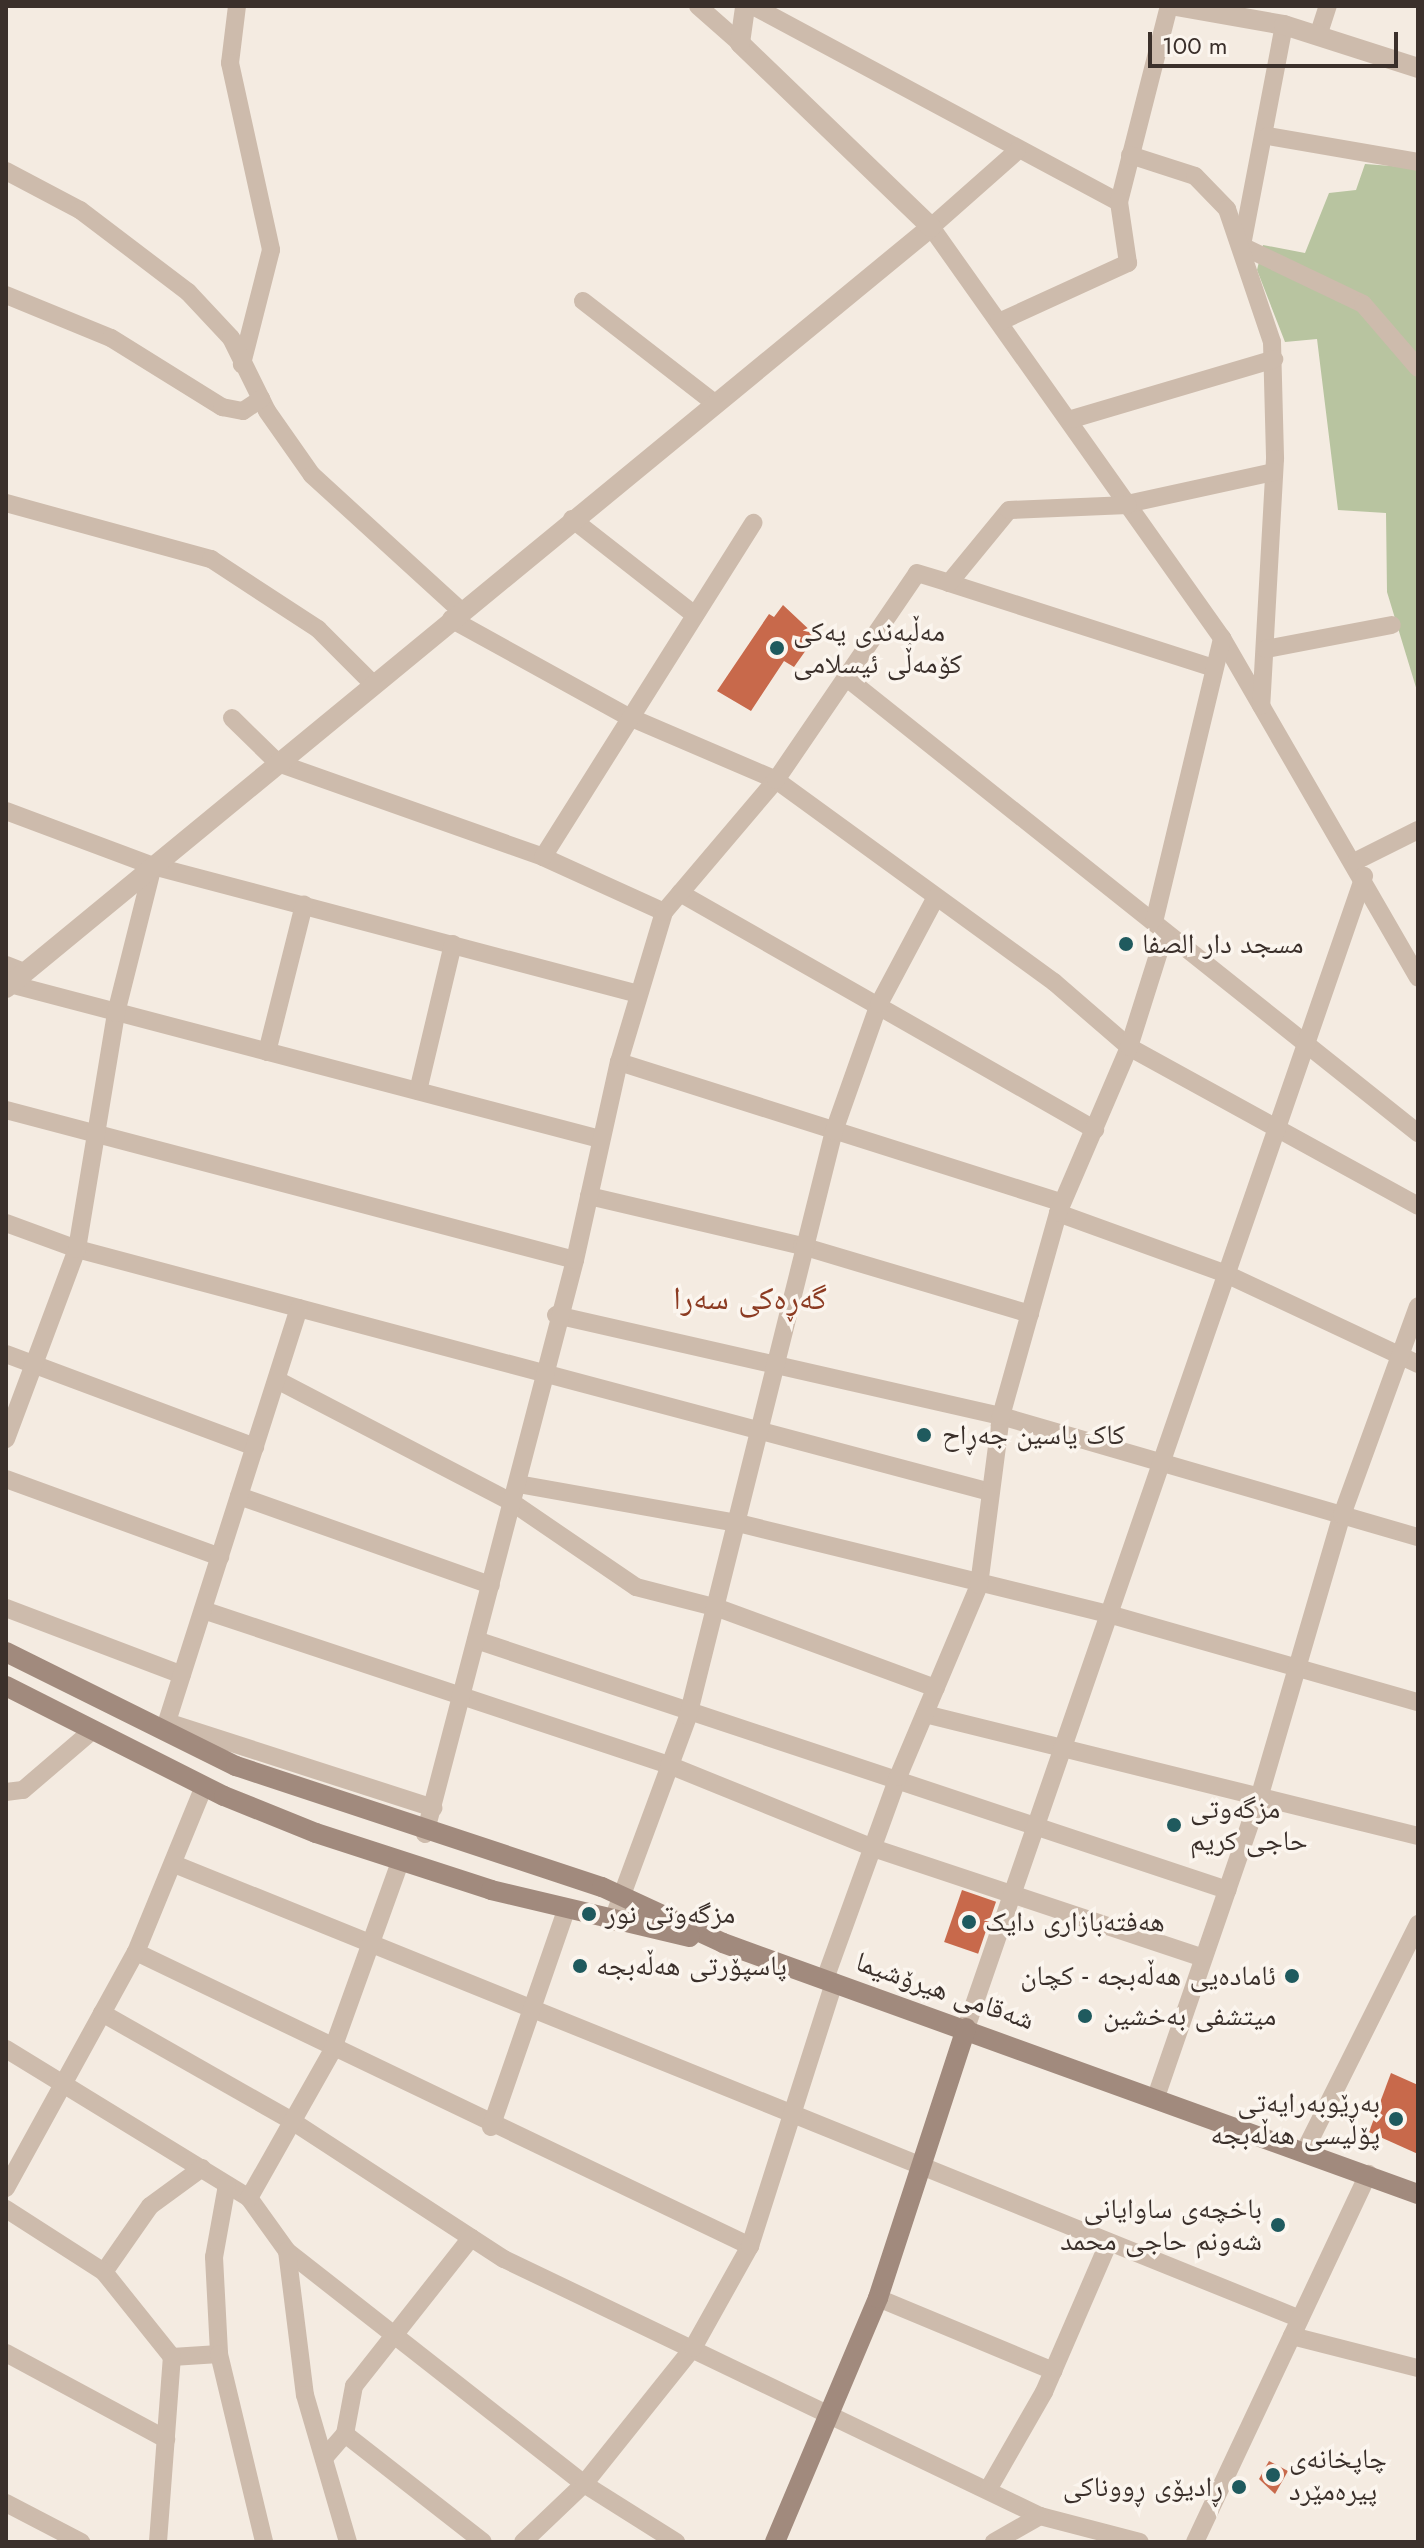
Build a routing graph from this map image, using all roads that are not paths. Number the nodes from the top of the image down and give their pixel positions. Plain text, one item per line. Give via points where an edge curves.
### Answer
1 (237, 6) edge
2 (698, 6) edge
3 (745, 6) edge
4 (753, 6) edge
5 (1169, 6) edge
6 (1176, 6) edge
7 (1328, 6) edge
8 (1220, 10) edge
9 (1284, 25) junction
10 (1318, 36) junction
11 (740, 43) junction
12 (1418, 68) edge
13 (1268, 136) junction
14 (1017, 151) junction
15 (1130, 155) junction
16 (1418, 162) edge
17 (6, 171) edge
18 (1119, 202) junction
19 (931, 227) junction
20 (1242, 246) junction
21 (6, 295) edge
22 (583, 301) dead end
23 (999, 322) junction
24 (1274, 359) junction
25 (242, 364) junction
26 (1418, 368) edge
27 (261, 399) junction
28 (713, 402) junction
29 (1072, 419) junction
30 (1274, 472) junction
31 (6, 503) edge
32 (1128, 504) junction
33 (572, 519) junction
34 (753, 523) dead end
35 (949, 583) junction
36 (456, 615) junction
37 (695, 615) junction
38 (1392, 625) dead end
39 (1222, 638) junction
40 (1266, 649) junction
41 (1214, 668) junction
42 (848, 679) junction
43 (373, 684) junction
44 (1261, 707) junction
45 (627, 716) junction
46 (232, 718) dead end
47 (278, 763) junction
48 (776, 780) junction
49 (6, 811) edge
50 (1418, 830) edge
51 (543, 857) junction
52 (153, 866) junction
53 (1360, 869) junction
54 (680, 893) junction
55 (936, 897) junction
56 (304, 905) junction
57 (664, 912) junction
58 (1160, 928) junction
59 (453, 944) junction
60 (12, 977) edge
61 (1418, 977) edge
62 (638, 994) junction
63 (879, 1004) junction
64 (116, 1013) junction
65 (1304, 1041) junction
66 (1129, 1047) junction
67 (267, 1052) junction
68 (619, 1062) junction
69 (418, 1091) junction
70 (6, 1110) edge
71 (1095, 1130) junction
72 (834, 1131) junction
73 (1272, 1131) junction
74 (1418, 1133) edge
75 (96, 1134) junction
76 (600, 1139) junction
77 (589, 1196) junction
78 (1418, 1206) edge
79 (1060, 1208) junction
80 (6, 1223) edge
81 (802, 1246) junction
82 (77, 1249) junction
83 (575, 1260) junction
84 (1224, 1273) junction
85 (1418, 1306) edge
86 (299, 1308) junction
87 (1030, 1314) junction
88 (556, 1315) junction
89 (6, 1354) edge
90 (1399, 1355) junction
91 (773, 1361) junction
92 (1418, 1364) edge
93 (33, 1366) junction
94 (543, 1373) junction
95 (277, 1380) junction
96 (1001, 1416) junction
97 (756, 1426) junction
98 (6, 1439) edge
99 (255, 1447) junction
100 (1156, 1463) junction
101 (6, 1479) edge
102 (990, 1492) junction
103 (516, 1494) junction
104 (239, 1496) junction
105 (1342, 1515) junction
106 (738, 1523) junction
107 (1418, 1537) edge
108 (220, 1557) junction
109 (491, 1585) junction
110 (979, 1585) junction
111 (6, 1608) edge
112 (718, 1608) junction
113 (203, 1610) junction
114 (1105, 1613) junction
115 (476, 1640) junction
116 (6, 1652) edge
117 (1294, 1666) junction
118 (182, 1675) junction
119 (6, 1686) edge
120 (936, 1688) junction
121 (460, 1701) junction
122 (1418, 1702) edge
123 (925, 1714) junction
124 (688, 1716) junction
125 (166, 1727) junction
126 (93, 1730) junction
127 (1063, 1748) junction
128 (669, 1765) junction
129 (898, 1777) junction
130 (204, 1786) junction
131 (6, 1792) edge
132 (1259, 1798) junction
133 (433, 1808) junction
134 (1037, 1822) junction
135 (425, 1834) junction
136 (1418, 1836) edge
137 (873, 1848) junction
138 (400, 1862) junction
139 (174, 1864) junction
140 (1227, 1890) junction
141 (1011, 1892) junction
142 (621, 1896) junction
143 (566, 1910) junction
144 (612, 1922) junction
145 (1418, 1924) edge
146 (723, 1943) junction
147 (370, 1944) junction
148 (136, 1952) junction
149 (1203, 1958) junction
150 (830, 1980) junction
151 (533, 2012) junction
152 (102, 2013) junction
153 (966, 2028) junction
154 (6, 2049) edge
155 (332, 2051) junction
156 (65, 2082) junction
157 (1157, 2094) junction
158 (795, 2116) junction
159 (292, 2121) junction
160 (491, 2127) junction
161 (1305, 2150) junction
162 (202, 2168) junction
163 (926, 2169) junction
164 (1368, 2174) junction
165 (227, 2185) junction
166 (6, 2188) edge
167 (1418, 2194) edge
168 (249, 2198) junction
169 (6, 2209) edge
170 (471, 2238) junction
171 (1109, 2242) junction
172 (750, 2246) junction
173 (287, 2251) junction
174 (104, 2272) junction
175 (878, 2298) junction
176 (1300, 2319) junction
177 (395, 2336) junction
178 (1292, 2336) junction
179 (693, 2348) junction
180 (6, 2353) edge
181 (219, 2354) junction
182 (172, 2357) junction
183 (1418, 2368) edge
184 (1053, 2371) junction
185 (833, 2411) junction
186 (345, 2434) junction
187 (166, 2439) junction
188 (324, 2458) junction
189 (584, 2484) junction
190 (989, 2488) junction
191 (6, 2503) edge
192 (1040, 2516) junction
193 (81, 2542) edge
194 (158, 2542) edge
195 (264, 2542) edge
196 (348, 2542) edge
197 (483, 2542) edge
198 (523, 2542) edge
199 (676, 2542) edge
200 (775, 2542) edge
201 (994, 2542) edge
202 (1140, 2542) edge
203 (1195, 2542) edge

1 - 25 street via 230,63 271,250
2 - 11 street
3 - 11 street
4 - 14 street via 936,98
5 - 15 street
6 - 8 street
7 - 10 street
8 - 9 street
9 - 10 street
9 - 13 street
10 - 12 street
11 - 19 street
13 - 16 street
13 - 20 street
14 - 18 street
14 - 19 street
15 - 18 street
15 - 20 street via 1195,176 1227,209
17 - 25 street via 80,210 168,275 216,319
18 - 23 street via 1128,263
19 - 23 street
19 - 28 street
20 - 24 street
20 - 26 street via 1363,304
21 - 27 street via 111,338 222,407 243,411
22 - 28 street
23 - 29 street
24 - 29 street
24 - 30 street
25 - 27 street
27 - 36 street via 312,475
28 - 33 street
29 - 32 street
30 - 32 street
30 - 40 street
31 - 43 street via 183,549 234,571 318,629
32 - 35 street via 1009,510
32 - 39 street
33 - 36 street
33 - 37 street
34 - 37 street
35 - 41 street
35 - 42 street via 917,573
36 - 43 street
36 - 45 street
37 - 45 street
38 - 40 street
39 - 41 street
39 - 44 street
40 - 44 street
41 - 58 street
42 - 48 street
42 - 58 street
43 - 47 street
44 - 53 street
45 - 48 street
45 - 51 street
46 - 47 street
47 - 51 street
47 - 52 street
48 - 54 street
48 - 55 street
49 - 52 street
50 - 53 street
51 - 57 street
52 - 56 street
52 - 60 street
52 - 64 street
53 - 61 street
53 - 65 street
54 - 57 street
54 - 63 street
55 - 63 street
55 - 66 street
56 - 59 street
56 - 67 street
57 - 62 street
58 - 65 street
58 - 66 street
59 - 62 street
59 - 69 street
60 - 64 street
62 - 68 street
63 - 71 street
63 - 72 street
64 - 67 street
64 - 75 street
65 - 73 street
65 - 74 street
66 - 71 street
66 - 73 street
67 - 69 street
68 - 72 street
68 - 76 street
69 - 76 street
70 - 75 street
71 - 79 street
72 - 79 street
72 - 81 street
73 - 78 street
73 - 84 street
75 - 82 street
75 - 83 street
76 - 77 street
77 - 81 street
77 - 83 street
79 - 84 street
79 - 87 street
80 - 82 street
81 - 87 street
81 - 91 street
82 - 86 street
82 - 93 street
83 - 88 street
84 - 90 street
84 - 100 street
85 - 90 street
86 - 94 street
86 - 95 street
87 - 96 street
88 - 91 street
88 - 94 street
89 - 93 street
90 - 92 street
90 - 105 street
91 - 96 street
91 - 97 street
93 - 98 street
93 - 99 street
94 - 97 street
94 - 103 street
95 - 99 street
95 - 103 street
96 - 100 street
96 - 102 street
97 - 102 street
97 - 106 street
99 - 104 street
100 - 105 street
100 - 114 street
101 - 108 street
102 - 110 street
103 - 106 street
103 - 109 street
103 - 112 street via 636,1587
104 - 108 street
104 - 109 street
105 - 107 street
105 - 117 street
106 - 110 street
106 - 112 street
108 - 113 street
109 - 115 street
110 - 114 street
110 - 120 street
111 - 118 street
112 - 120 street
112 - 124 street
113 - 118 street
113 - 121 street
114 - 117 street
114 - 127 street
115 - 121 street
115 - 124 street
116 - 125 main road
117 - 122 street
117 - 132 street
118 - 125 street
119 - 126 main road
120 - 123 street
121 - 128 street
121 - 133 street
123 - 127 street
123 - 129 street
124 - 128 street
124 - 129 street
125 - 133 street
125 - 135 main road via 236,1766
126 - 130 main road
126 - 131 street via 23,1790
127 - 132 street
127 - 134 street
128 - 137 street
128 - 142 street
129 - 134 street
129 - 137 street
130 - 138 main road
130 - 139 street
132 - 136 street
132 - 140 street
133 - 135 street
134 - 140 street
134 - 141 street
135 - 142 main road
137 - 141 street
137 - 150 street
138 - 143 main road
138 - 147 street
139 - 147 street
139 - 148 street
140 - 149 street
141 - 149 street
141 - 153 street
142 - 144 street
142 - 146 main road
143 - 144 main road
143 - 151 street
144 - 146 main road
145 - 161 street
146 - 150 main road, شەقامی هیرۆشیما
147 - 151 street
147 - 155 street
148 - 152 street
148 - 155 street
149 - 157 street
150 - 153 main road, شەقامی هیرۆشیما
150 - 158 street
151 - 158 street
151 - 160 street
152 - 156 street
152 - 159 street
153 - 157 main road, شەقامی هیرۆشیما
153 - 163 main road
154 - 156 street
155 - 159 street
155 - 160 street
156 - 162 street
156 - 166 street
157 - 161 main road, شەقامی هیرۆشیما
158 - 163 street
158 - 172 street
159 - 168 street
159 - 170 street
160 - 172 street
161 - 164 main road, شەقامی هیرۆشیما
162 - 165 street
162 - 174 street via 150,2206
163 - 171 street
163 - 175 main road
164 - 167 main road, شەقامی هیرۆشیما
164 - 176 street
165 - 168 street
165 - 181 street via 214,2257
168 - 173 street
169 - 174 street
170 - 177 street
170 - 179 street
171 - 176 street
171 - 184 street
172 - 179 street
173 - 177 street
173 - 188 street via 305,2395
174 - 182 street via 148,2337
175 - 184 street
175 - 185 main road
176 - 178 street
177 - 186 street via 354,2386
177 - 189 street
178 - 183 street
178 - 203 street
179 - 185 street
179 - 189 street
180 - 187 street
181 - 182 street
181 - 195 street
182 - 187 street
184 - 190 street
185 - 190 street
185 - 200 main road
186 - 188 street
186 - 197 street
187 - 194 street
188 - 196 street
189 - 198 street
189 - 199 street
190 - 192 street
191 - 193 street
192 - 201 street
192 - 202 street

